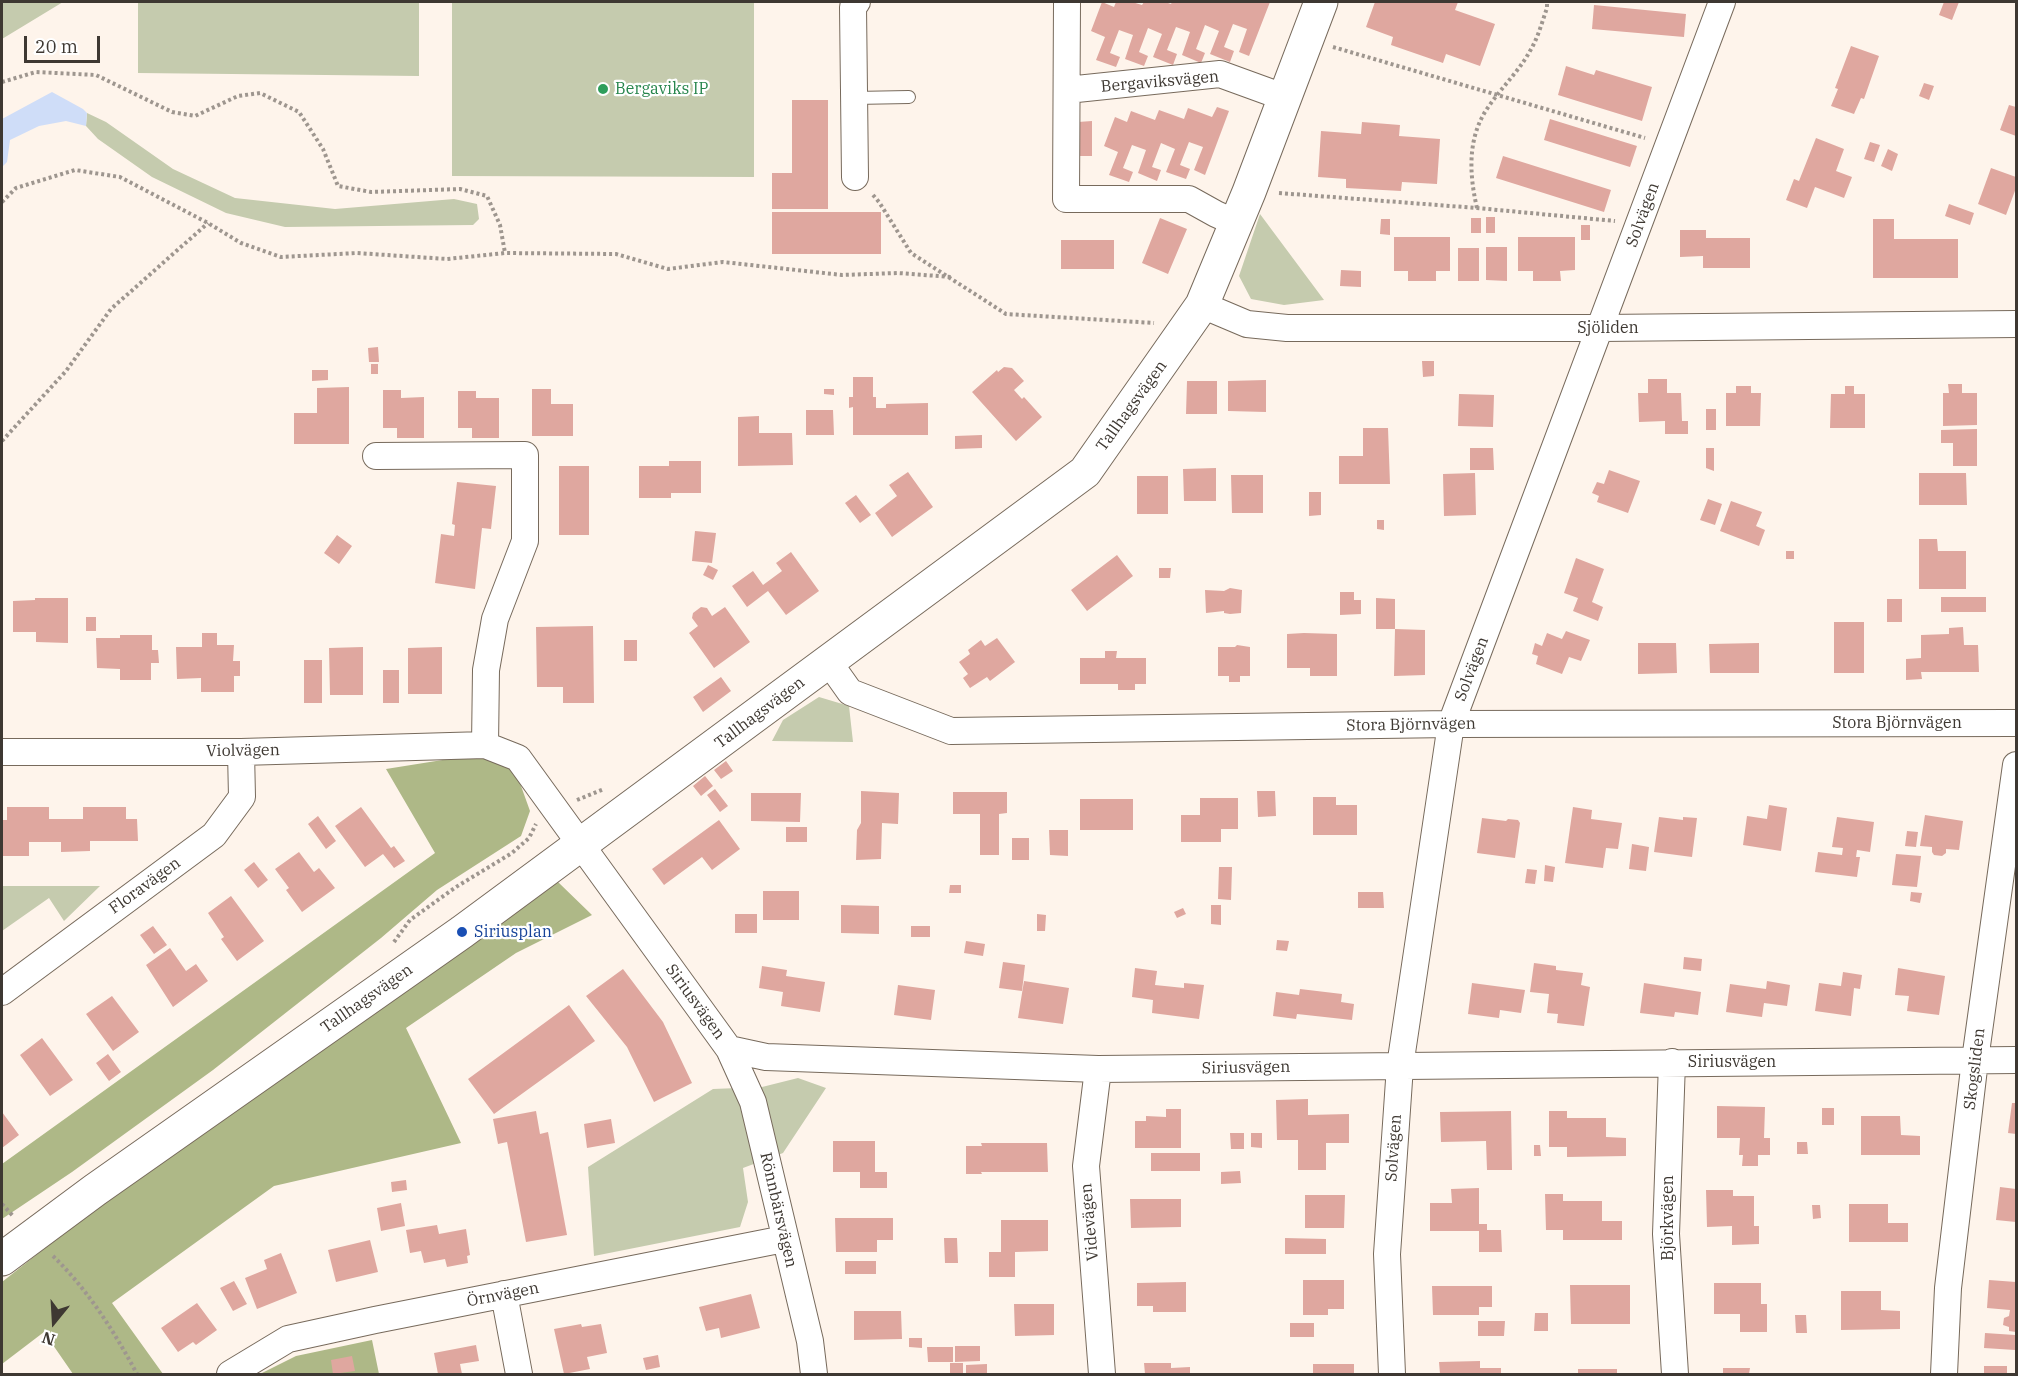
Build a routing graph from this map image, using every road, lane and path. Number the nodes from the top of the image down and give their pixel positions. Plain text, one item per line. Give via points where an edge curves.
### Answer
1 (857, 2) edge
2 (1067, 2) edge
3 (1321, 2) edge
4 (1547, 2) edge
5 (1722, 2) edge
6 (1308, 39) junction
7 (2, 82) edge
8 (1066, 90) junction
9 (1499, 95) junction
10 (909, 97) dead end
11 (854, 98) junction
12 (1286, 98) junction
13 (1669, 146) junction
14 (855, 177) joint
15 (1252, 182) junction
16 (2, 202) edge
17 (1477, 208) junction
18 (208, 223) junction
19 (1236, 223) junction
20 (1640, 223) junction
21 (505, 253) junction
22 (951, 277) junction
23 (1196, 316) junction
24 (2016, 324) edge
25 (1601, 328) junction
26 (2, 441) edge
27 (376, 456) dead end
28 (828, 662) junction
29 (2016, 723) edge
30 (1451, 724) junction
31 (485, 745) junction
32 (2, 752) edge
33 (241, 752) junction
34 (2016, 765) edge
35 (610, 785) dead end
36 (556, 808) junction
37 (580, 845) junction
38 (410, 920) dead end
39 (2, 992) edge
40 (729, 1048) junction
41 (1976, 1060) junction
42 (2016, 1060) edge
43 (1672, 1062) junction
44 (1400, 1066) junction
45 (1098, 1069) junction
46 (2, 1204) edge
47 (33, 1236) junction
48 (784, 1239) junction
49 (2, 1259) edge
50 (504, 1294) junction
51 (137, 1374) edge
52 (230, 1374) edge
53 (519, 1374) edge
54 (814, 1374) edge
55 (1102, 1374) edge
56 (1392, 1374) edge
57 (1675, 1374) edge
58 (1944, 1374) edge

1 - 11 street via 853,7
2 - 8 street
3 - 6 main road, Tallhagsvägen
4 - 9 path via 1531,50
5 - 13 street, Solvägen
6 - 9 path
6 - 12 main road, Tallhagsvägen
7 - 21 path via 36,72 96,75 172,112 195,116 238,96 260,93 299,112 323,149 338,186 371,192 460,189 487,196 500,225
8 - 12 street, Bergaviksvägen via 1220,74
8 - 19 street via 1066,199 1189,199
9 - 13 path
9 - 17 path via 1477,130 1471,157 1471,183
10 - 11 lane
11 - 14 street
12 - 15 main road, Tallhagsvägen
13 - 20 street, Solvägen
14 - 22 path via 879,202 911,253
15 - 17 path via 1280,194
15 - 19 main road, Tallhagsvägen
16 - 18 path via 16,188 75,170 120,177
17 - 20 path
18 - 21 path via 241,243 281,256 357,253 447,259
18 - 26 path via 111,309 66,371
19 - 23 main road, Tallhagsvägen
20 - 25 street, Solvägen
21 - 22 path via 616,254 668,269 723,262 842,275 898,273
22 - 23 path via 1006,314
23 - 25 street, Sjöliden via 1287,328
23 - 28 main road, Tallhagsvägen via 1084,472
24 - 25 street, Sjöliden
25 - 30 street, Solvägen
27 - 31 street via 525,455 525,541 495,620 486,670
28 - 30 street, Stora Björnvägen via 850,692 951,731
28 - 37 main road, Tallhagsvägen
29 - 30 street, Stora Björnvägen
30 - 44 street, Solvägen
31 - 33 street, Violvägen
31 - 36 street, Violvägen via 518,758
32 - 33 street, Violvägen
33 - 39 street, Floravägen via 242,796 214,835
34 - 41 street, Skogsliden
35 - 36 path
36 - 37 street, Violvägen
36 - 38 path via 537,820 529,838 512,853
37 - 40 street, Siriusvägen
37 - 47 main road, Tallhagsvägen
40 - 45 street, Siriusvägen via 776,1058
40 - 48 street, Rönnbärsvägen via 753,1102
41 - 42 street, Siriusvägen
41 - 43 street, Siriusvägen
41 - 58 street, Skogsliden via 1948,1288
43 - 44 street, Siriusvägen
43 - 57 street, Björkvägen via 1666,1234
44 - 45 street, Siriusvägen
44 - 56 street, Solvägen via 1387,1254
45 - 55 street, Videvägen via 1086,1166
46 - 47 path
47 - 49 main road, Tallhagsvägen
47 - 51 path via 72,1274 114,1332
48 - 50 street, Örnvägen
48 - 54 street, Rönnbärsvägen via 810,1341
50 - 52 street, Örnvägen via 288,1339
50 - 53 street

